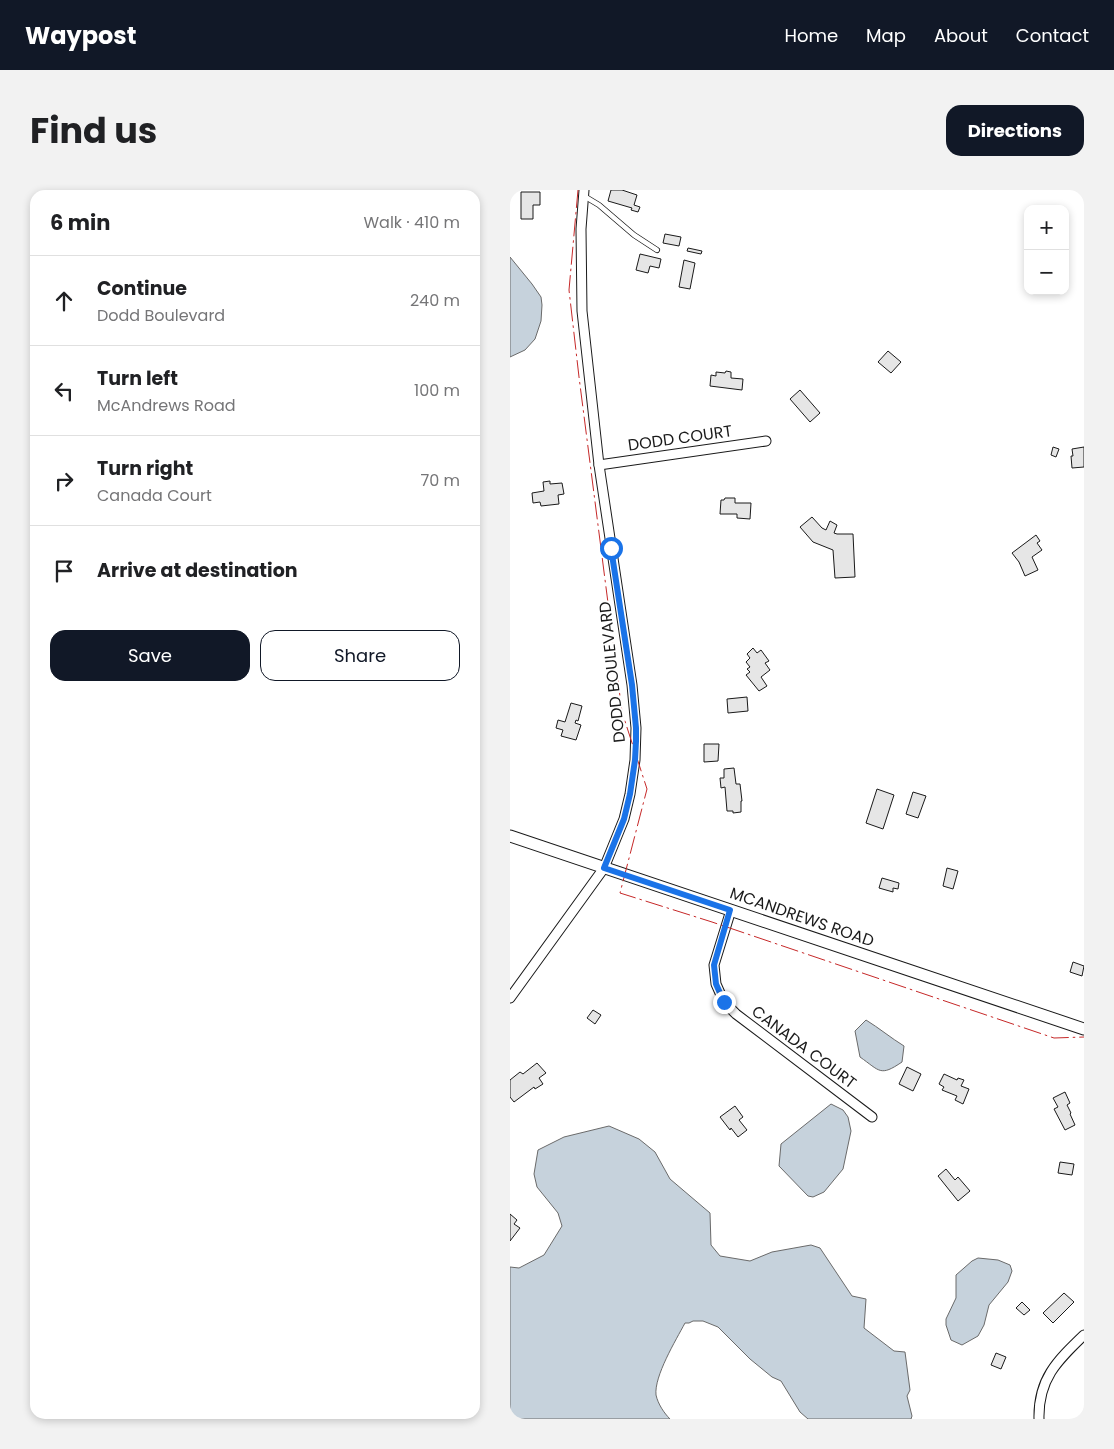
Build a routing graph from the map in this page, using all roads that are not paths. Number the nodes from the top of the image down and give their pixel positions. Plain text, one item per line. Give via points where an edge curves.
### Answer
1 (584, 193) edge
2 (657, 250) dead end
3 (766, 442) dead end
4 (599, 465) junction
5 (510, 836) edge
6 (604, 868) junction
7 (730, 910) junction
8 (510, 998) edge
9 (1084, 1028) edge
10 (872, 1117) dead end
11 (1084, 1335) edge
12 (1039, 1419) edge

1 - 2 lane
1 - 4 street, DODD BOULEVARD via 582,311
3 - 4 street, DODD COURT
4 - 6 street, DODD BOULEVARD via 636,728 630,794 624,819
5 - 6 main road, MCANDREWS ROAD
6 - 7 main road, MCANDREWS ROAD
6 - 8 street, DODD BOULEVARD
7 - 9 main road, MCANDREWS ROAD
7 - 10 street, CANADA COURT via 714,965 716,984 724,1002
11 - 12 street via 1059,1360 1044,1384

